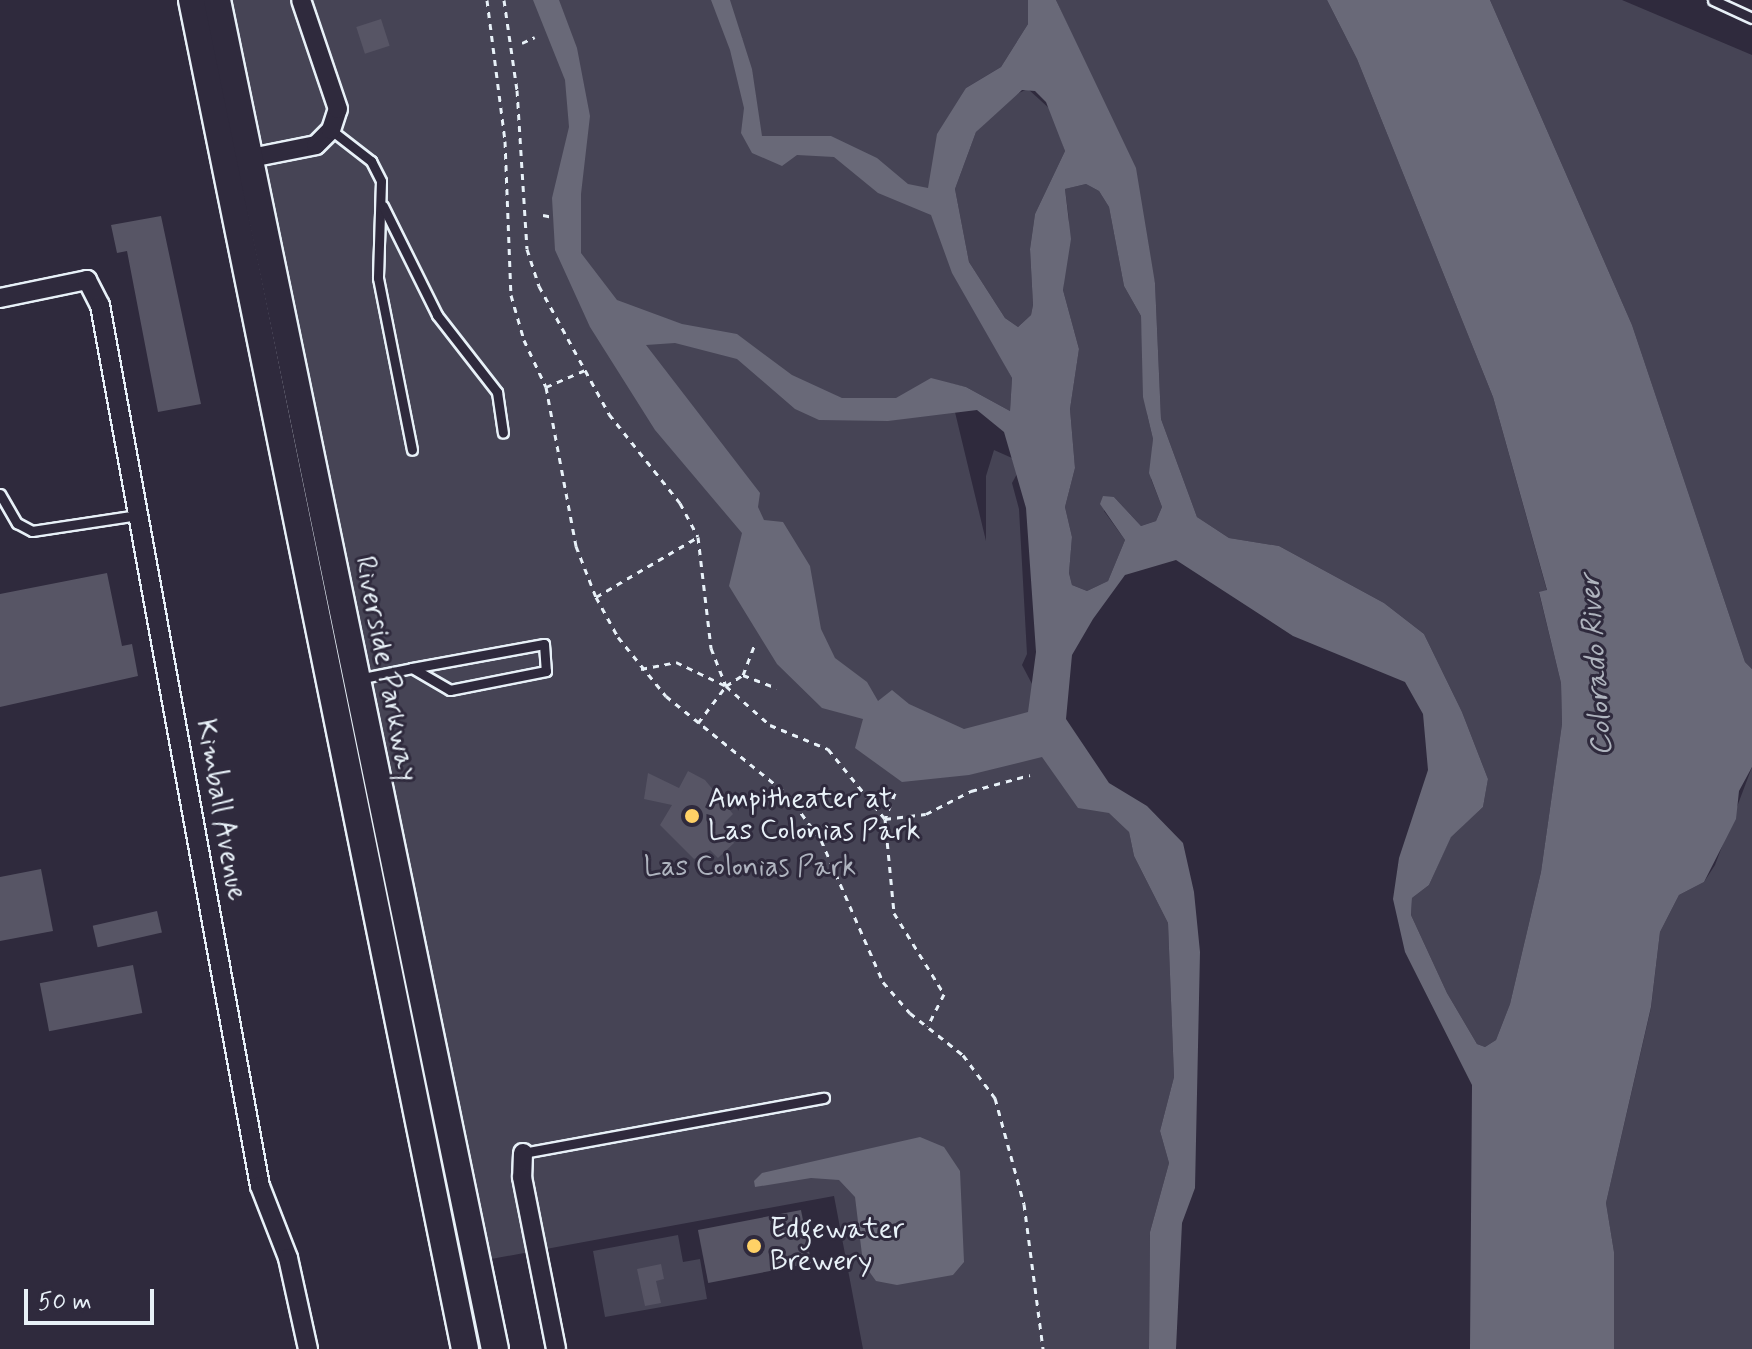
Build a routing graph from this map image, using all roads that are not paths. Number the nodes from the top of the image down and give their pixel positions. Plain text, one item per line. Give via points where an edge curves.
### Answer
1 (192, 0) edge
2 (217, 0) edge
3 (301, 0) edge
4 (1713, 0) edge
5 (1752, 18) edge
6 (331, 130) junction
7 (251, 158) junction
8 (381, 202) junction
9 (0, 298) edge
10 (503, 433) dead end
11 (412, 450) dead end
12 (0, 494) edge
13 (138, 515) junction
14 (412, 668) junction
15 (355, 680) junction
16 (824, 1098) dead end
17 (523, 1153) joint
18 (308, 1349) edge
19 (465, 1349) edge
20 (495, 1349) edge
21 (556, 1349) edge

1 - 19 main road, Riverside Parkway
2 - 7 main road, Riverside Parkway
3 - 6 street via 338,109
4 - 5 lane
6 - 7 street via 316,145
6 - 8 lane via 371,161 381,181
7 - 15 main road, Riverside Parkway
8 - 10 lane via 437,315 497,392
8 - 11 lane via 378,278
9 - 13 street, Kimball Avenue via 87,280 100,305
12 - 13 lane via 17,523 32,531
13 - 18 street, Kimball Avenue via 260,1186 288,1258
14 - 14 lane via 544,644 546,671 450,690
14 - 15 lane
15 - 20 main road, Riverside Parkway
16 - 17 lane
17 - 21 street via 522,1177

